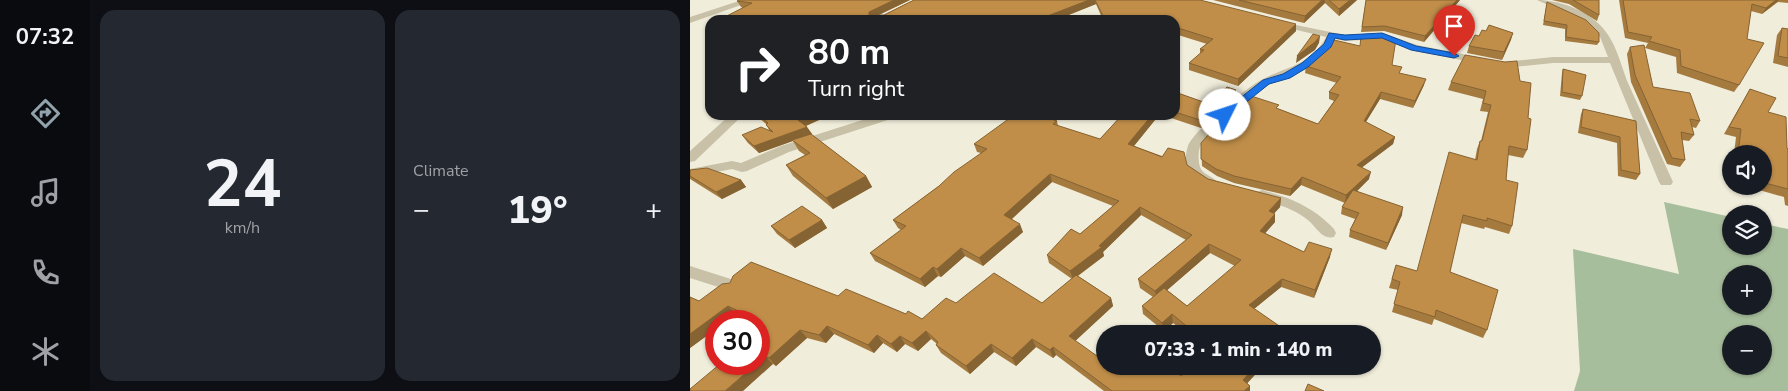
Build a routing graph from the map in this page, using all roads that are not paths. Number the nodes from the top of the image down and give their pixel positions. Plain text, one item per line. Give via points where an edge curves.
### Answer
1 (751, 0) edge
2 (1547, 1) edge
3 (705, 15) edge
4 (705, 15) edge
5 (690, 20) edge
6 (1267, 20) edge
7 (1332, 35) junction
8 (1614, 59) junction
9 (732, 120) edge
10 (875, 120) edge
11 (690, 158) edge
12 (690, 173) edge
13 (1666, 182) dead end
14 (1226, 186) edge
15 (1254, 193) edge
16 (1329, 233) dead end
17 (690, 272) edge
18 (731, 286) edge

1 - 3 street
2 - 8 street via 1569,10 1600,31
4 - 5 street
6 - 7 street
7 - 8 street via 1345,38 1382,36 1414,48 1503,64
7 - 14 street via 1328,45 1305,65 1266,82 1196,142 1194,169 1207,181
8 - 13 street
9 - 11 street
10 - 12 street via 785,149 742,168 732,165
15 - 16 street via 1292,202 1315,217
17 - 18 street

